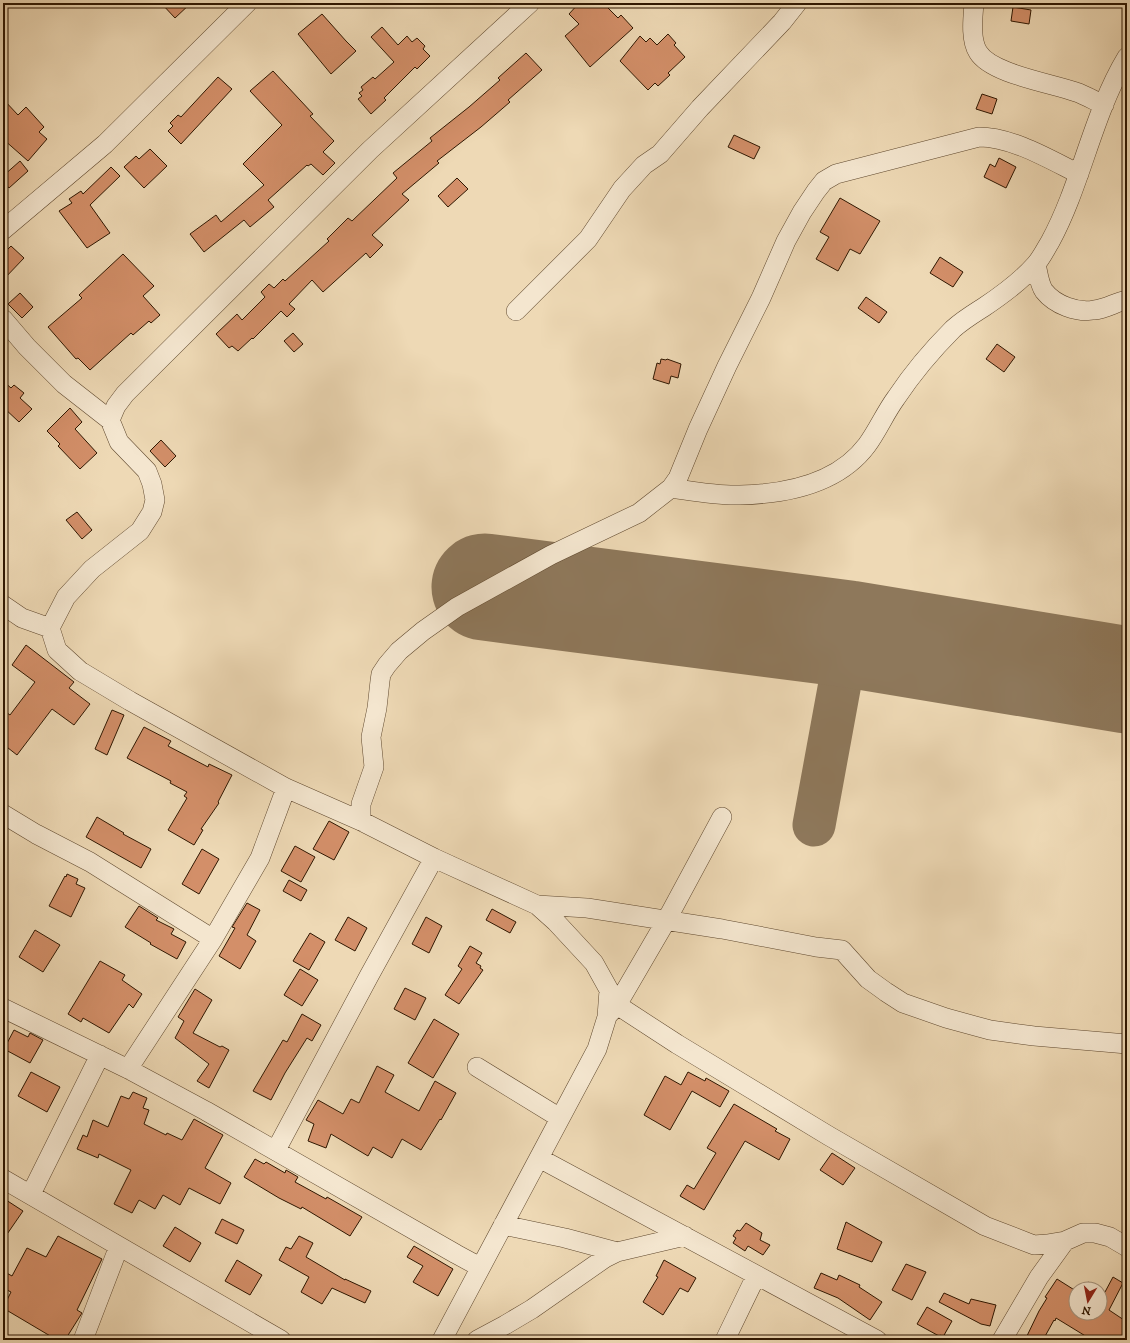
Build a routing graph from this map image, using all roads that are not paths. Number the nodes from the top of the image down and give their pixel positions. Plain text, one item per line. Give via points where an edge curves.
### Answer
1 (247, 3) edge
2 (530, 3) edge
3 (797, 3) edge
4 (974, 3) edge
5 (1125, 65) edge
6 (1104, 106) junction
7 (1079, 174) junction
8 (3, 230) edge
9 (1036, 264) junction
10 (1127, 300) edge
11 (516, 311) dead end
12 (3, 319) edge
13 (110, 420) junction
14 (671, 488) junction
15 (3, 605) edge
16 (50, 628) junction
17 (286, 788) junction
18 (3, 814) edge
19 (722, 817) dead end
20 (361, 821) junction
21 (434, 858) junction
22 (537, 905) junction
23 (666, 921) junction
24 (213, 939) junction
25 (3, 1008) edge
26 (612, 1011) junction
27 (1127, 1044) edge
28 (100, 1055) junction
29 (477, 1067) dead end
30 (128, 1069) junction
31 (560, 1118) junction
32 (276, 1150) junction
33 (539, 1158) junction
34 (3, 1179) edge
35 (31, 1194) junction
36 (503, 1225) junction
37 (685, 1236) junction
38 (1065, 1241) junction
39 (119, 1246) junction
40 (1127, 1247) edge
41 (617, 1252) junction
42 (480, 1267) junction
43 (756, 1276) junction
44 (83, 1340) edge
45 (281, 1340) edge
46 (442, 1340) edge
47 (477, 1340) edge
48 (725, 1340) edge
49 (876, 1340) edge
50 (1002, 1340) edge

1 - 8 street via 106,144
2 - 13 street via 370,150 125,394
3 - 11 street via 660,154 644,165 622,188 588,239
4 - 6 street via 973,34 976,46 978,52 991,64 1005,71 1078,92
5 - 6 street
6 - 7 street
7 - 9 street via 1066,211
7 - 14 street via 1008,142 991,137 979,137 836,174 824,181 786,241 698,429 678,478
9 - 10 street via 1044,291 1075,310 1096,310
9 - 14 street via 1018,281 954,328 895,398 866,447 842,469 815,483 776,492 739,496
12 - 13 street via 64,384
13 - 16 street via 119,442 147,471 155,500 152,512 140,531 92,569 66,597
14 - 20 street via 639,512 551,555 456,607 399,651 387,665 380,680 371,737 374,767 361,804
15 - 16 street via 22,618
16 - 17 street via 57,650 80,670 130,701
17 - 20 street
17 - 24 street via 260,858
18 - 24 street via 90,862
19 - 23 street
20 - 21 street
21 - 22 street
21 - 32 street
22 - 23 street via 587,908
22 - 26 street via 594,963 609,990
23 - 26 street
23 - 27 street via 842,950 868,979 903,1003 970,1025 1034,1036
24 - 30 street
25 - 28 street
26 - 31 street via 597,1049
26 - 38 street via 677,1044 985,1226 1034,1245
28 - 30 street
28 - 35 street
29 - 31 street
30 - 32 street
31 - 33 street
32 - 42 street
33 - 36 street
33 - 37 street
34 - 35 street
35 - 39 street
36 - 41 street
36 - 42 street
37 - 41 street
37 - 43 street
38 - 40 street via 1083,1233 1095,1233
38 - 50 street via 1039,1277
39 - 44 street
39 - 45 street
41 - 47 street via 505,1326
42 - 46 street
43 - 48 street
43 - 49 street

